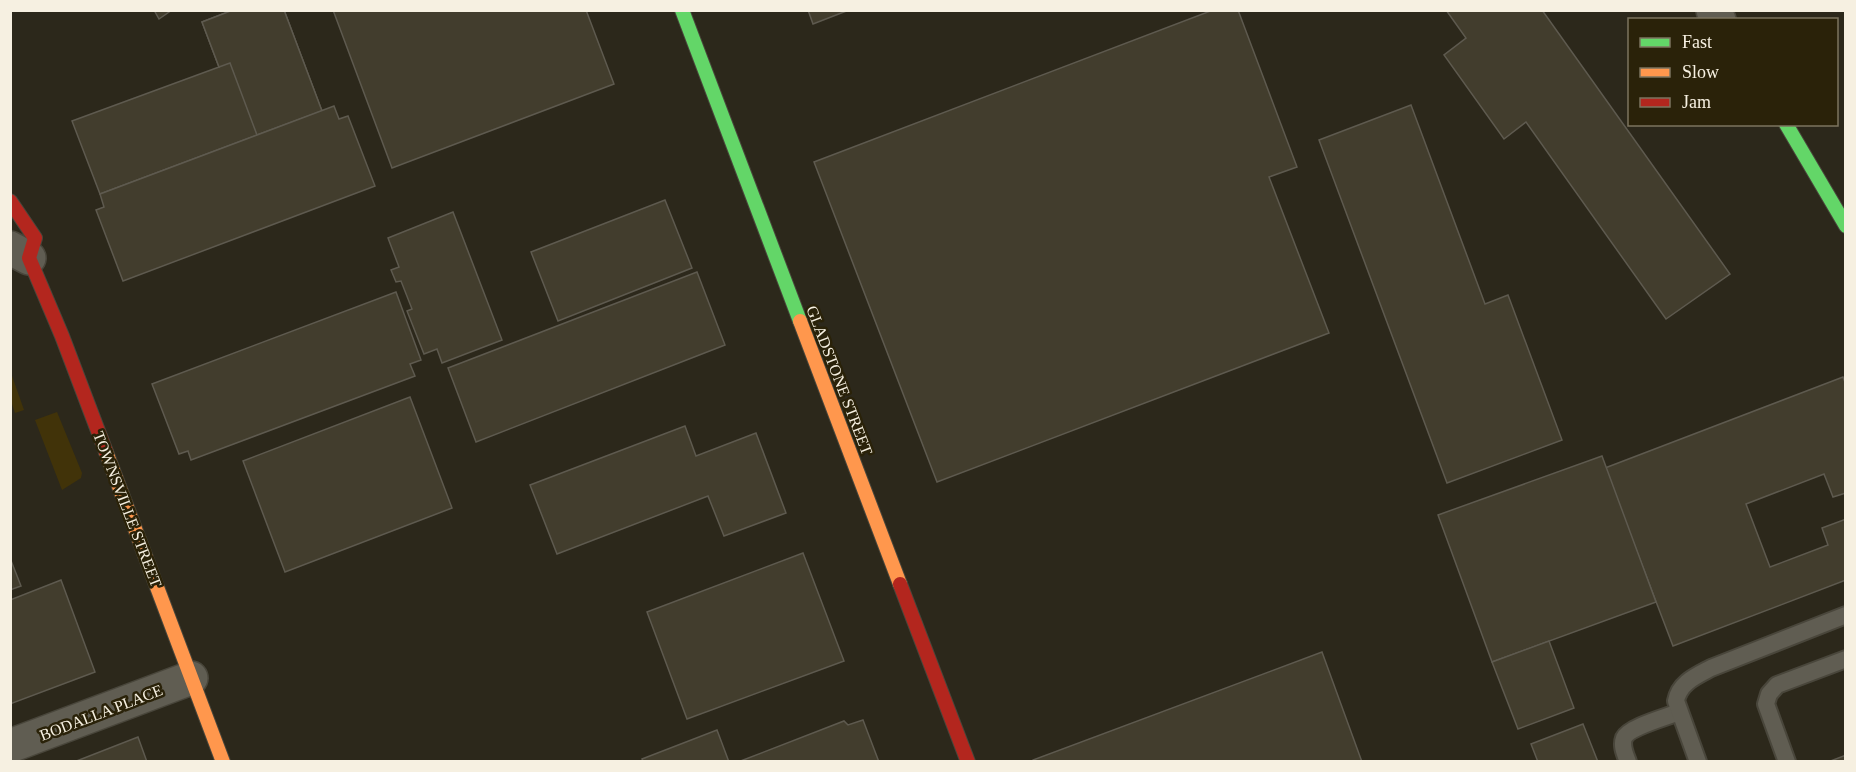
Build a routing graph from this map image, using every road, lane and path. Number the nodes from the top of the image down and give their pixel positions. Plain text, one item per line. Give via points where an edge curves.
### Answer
1 (682, 10) edge
2 (1787, 126) edge
3 (10, 201) edge
4 (1845, 226) edge
5 (20, 253) edge
6 (1845, 615) edge
7 (1845, 659) edge
8 (191, 678) junction
9 (1679, 712) junction
10 (10, 746) edge
11 (223, 762) edge
12 (968, 762) edge
13 (1628, 762) edge
14 (1698, 762) edge
15 (1788, 762) edge

1 - 12 street, GLADSTONE STREET
2 - 4 street
3 - 5 street, TOWNSVILLE STREET via 35,238
5 - 8 street, TOWNSVILLE STREET via 63,336
6 - 9 lane via 1691,678 1677,694
7 - 15 lane via 1777,685 1769,694 1766,704
8 - 10 street, BODALLA PLACE
8 - 11 street, TOWNSVILLE STREET
9 - 13 lane via 1631,730 1624,738 1623,748
9 - 14 lane

